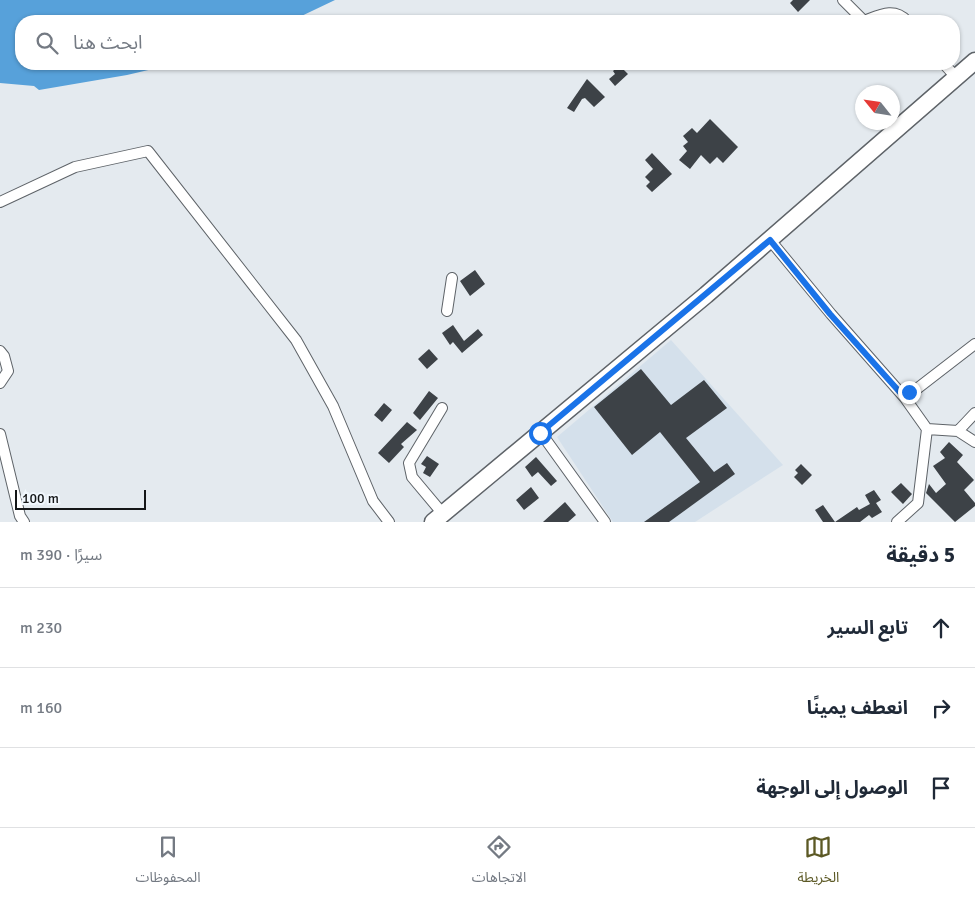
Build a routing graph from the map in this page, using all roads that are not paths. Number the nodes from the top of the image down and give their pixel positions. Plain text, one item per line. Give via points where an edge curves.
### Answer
1 (842, 0) edge
2 (858, 15) edge
3 (882, 15) edge
4 (902, 15) edge
5 (975, 61) edge
6 (950, 70) edge
7 (956, 77) junction
8 (0, 202) edge
9 (770, 240) junction
10 (452, 278) dead end
11 (448, 311) dead end
12 (975, 344) edge
13 (0, 351) edge
14 (0, 383) edge
15 (905, 398) junction
16 (442, 408) dead end
17 (975, 413) edge
18 (927, 429) junction
19 (958, 431) junction
20 (540, 433) junction
21 (0, 434) edge
22 (975, 442) edge
23 (438, 518) edge
24 (24, 522) edge
25 (389, 522) edge
26 (606, 522) edge
27 (897, 522) edge

1 - 2 street
3 - 4 street via 891,12
5 - 7 main road
6 - 7 street
7 - 9 main road
8 - 25 street via 75,167 148,151 296,340 333,406 373,501
9 - 15 street
9 - 20 main road
10 - 11 street
12 - 15 street
13 - 14 street via 8,370
15 - 18 street
16 - 23 street via 410,464 412,477
17 - 19 street
18 - 19 street
18 - 27 street via 918,503
19 - 22 street
20 - 23 main road
20 - 26 street
21 - 24 street

